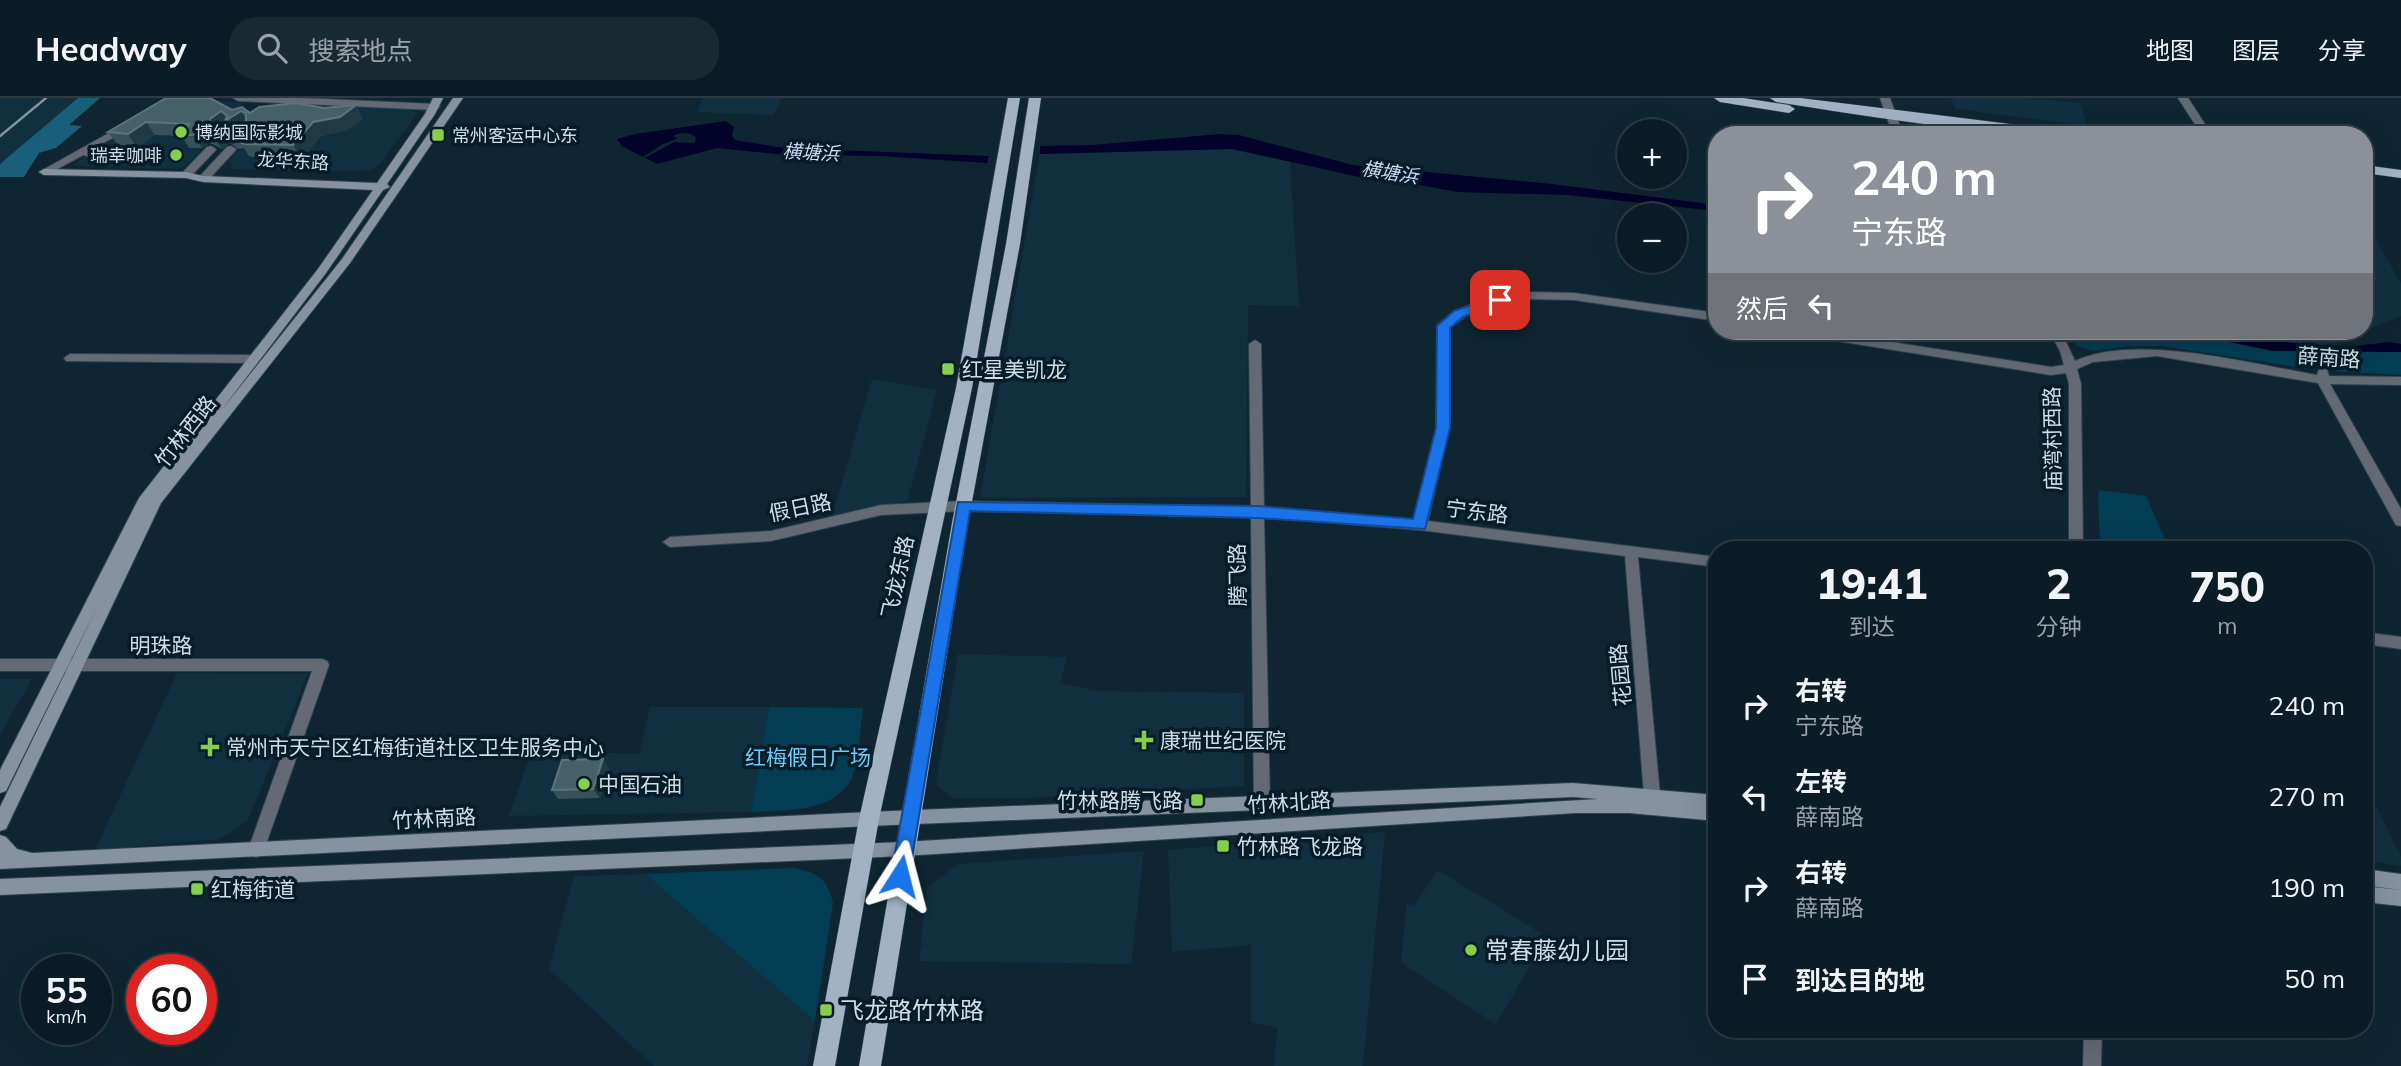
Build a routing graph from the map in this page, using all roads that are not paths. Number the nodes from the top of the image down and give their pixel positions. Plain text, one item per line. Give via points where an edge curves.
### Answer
1 (238, 98) edge
2 (458, 98) edge
3 (1014, 98) edge
4 (1035, 98) edge
5 (1720, 98) edge
6 (1776, 98) edge
7 (1885, 98) edge
8 (2183, 98) edge
9 (260, 99) edge
10 (275, 100) junction
11 (436, 102) edge
12 (250, 109) edge
13 (266, 110) edge
14 (135, 123) edge
15 (1894, 124) edge
16 (1925, 126) edge
17 (2201, 126) edge
18 (211, 149) edge
19 (231, 149) edge
20 (81, 151) junction
21 (117, 158) dead end
22 (2373, 170) edge
23 (44, 172) joint
24 (2401, 174) edge
25 (186, 175) junction
26 (206, 177) junction
27 (2373, 180) edge
28 (2401, 184) edge
29 (379, 185) junction
30 (396, 185) junction
31 (1708, 316) edge
32 (1856, 340) edge
33 (2059, 340) edge
34 (1255, 344) dead end
35 (70, 358) dead end
36 (255, 359) junction
37 (2070, 366) junction
38 (2322, 376) junction
39 (2401, 381) edge
40 (938, 506) junction
41 (963, 506) junction
42 (1258, 512) junction
43 (2401, 521) edge
44 (1420, 525) junction
45 (2076, 541) edge
46 (670, 542) dead end
47 (1630, 551) junction
48 (1708, 561) edge
49 (2373, 639) edge
50 (2401, 643) edge
51 (0, 665) edge
52 (69, 666) junction
53 (0, 786) edge
54 (1651, 795) junction
55 (1708, 801) edge
56 (1262, 805) junction
57 (1708, 813) edge
58 (869, 819) junction
59 (910, 819) junction
60 (1, 826) edge
61 (0, 842) edge
62 (904, 849) junction
63 (256, 850) junction
64 (864, 850) junction
65 (45, 861) junction
66 (0, 862) edge
67 (2373, 878) edge
68 (2401, 882) edge
69 (0, 887) edge
70 (2373, 895) edge
71 (2401, 898) edge
72 (2093, 1038) edge
73 (824, 1066) edge
74 (870, 1066) edge
75 (2092, 1066) edge

1 - 9 street
2 - 30 main road, 竹林西路
3 - 40 main road, 飞龙东路 via 964,388
4 - 41 main road via 1013,244
5 - 15 main road
6 - 15 main road
7 - 15 street
8 - 17 street
9 - 10 street
9 - 12 street
10 - 11 street
10 - 13 street
11 - 29 main road, 竹林西路
14 - 20 street
15 - 16 main road
18 - 25 street
19 - 26 street
20 - 21 street via 91,154 120,149 123,152
20 - 23 street
22 - 24 main road
23 - 25 main road, 龙华东路
25 - 26 main road, 龙华东路
26 - 29 main road, 龙华东路
27 - 28 main road
29 - 30 main road, 龙华东路
29 - 36 main road, 竹林西路 via 323,271
30 - 52 main road, 竹林西路 via 346,261 156,501
31 - 44 street via 1551,293 1516,295 1458,314 1443,326 1443,428
32 - 37 street, 薛南路 via 2051,371
33 - 37 street, 庙湾村西路
34 - 42 street, 腾飞路
35 - 36 street
36 - 52 main road, 竹林西路 via 144,501
37 - 38 street, 薛南路 via 2091,358 2157,352
37 - 45 street, 庙湾村西路 via 2075,384
38 - 39 street, 薛南路
38 - 43 street
40 - 41 street, 宁东路
40 - 46 street, 假日路 via 881,510 771,536
40 - 58 main road, 飞龙东路
41 - 42 street, 宁东路
41 - 59 main road
42 - 44 street, 宁东路
42 - 56 street, 腾飞路
44 - 47 street, 宁东路
47 - 48 street, 宁东路
47 - 54 street, 花园路
49 - 50 street
51 - 52 street, 明珠路
52 - 53 main road, 竹林西路
52 - 60 main road, 竹林西路
52 - 63 street, 明珠路 via 323,665
54 - 55 main road, 竹林北路
54 - 56 main road, 竹林北路 via 1573,790
56 - 59 main road, 竹林北路
57 - 62 main road, 竹林北路 via 1576,806
58 - 59 main road, 竹林北路
58 - 63 main road, 竹林南路
58 - 64 main road, 飞龙东路
59 - 62 main road
61 - 65 main road via 13,856
62 - 64 main road, 竹林北路
62 - 74 main road
63 - 65 main road, 竹林南路
64 - 69 main road
64 - 73 main road, 飞龙东路
65 - 66 main road, 竹林南路
67 - 68 main road
70 - 71 main road
72 - 75 street

